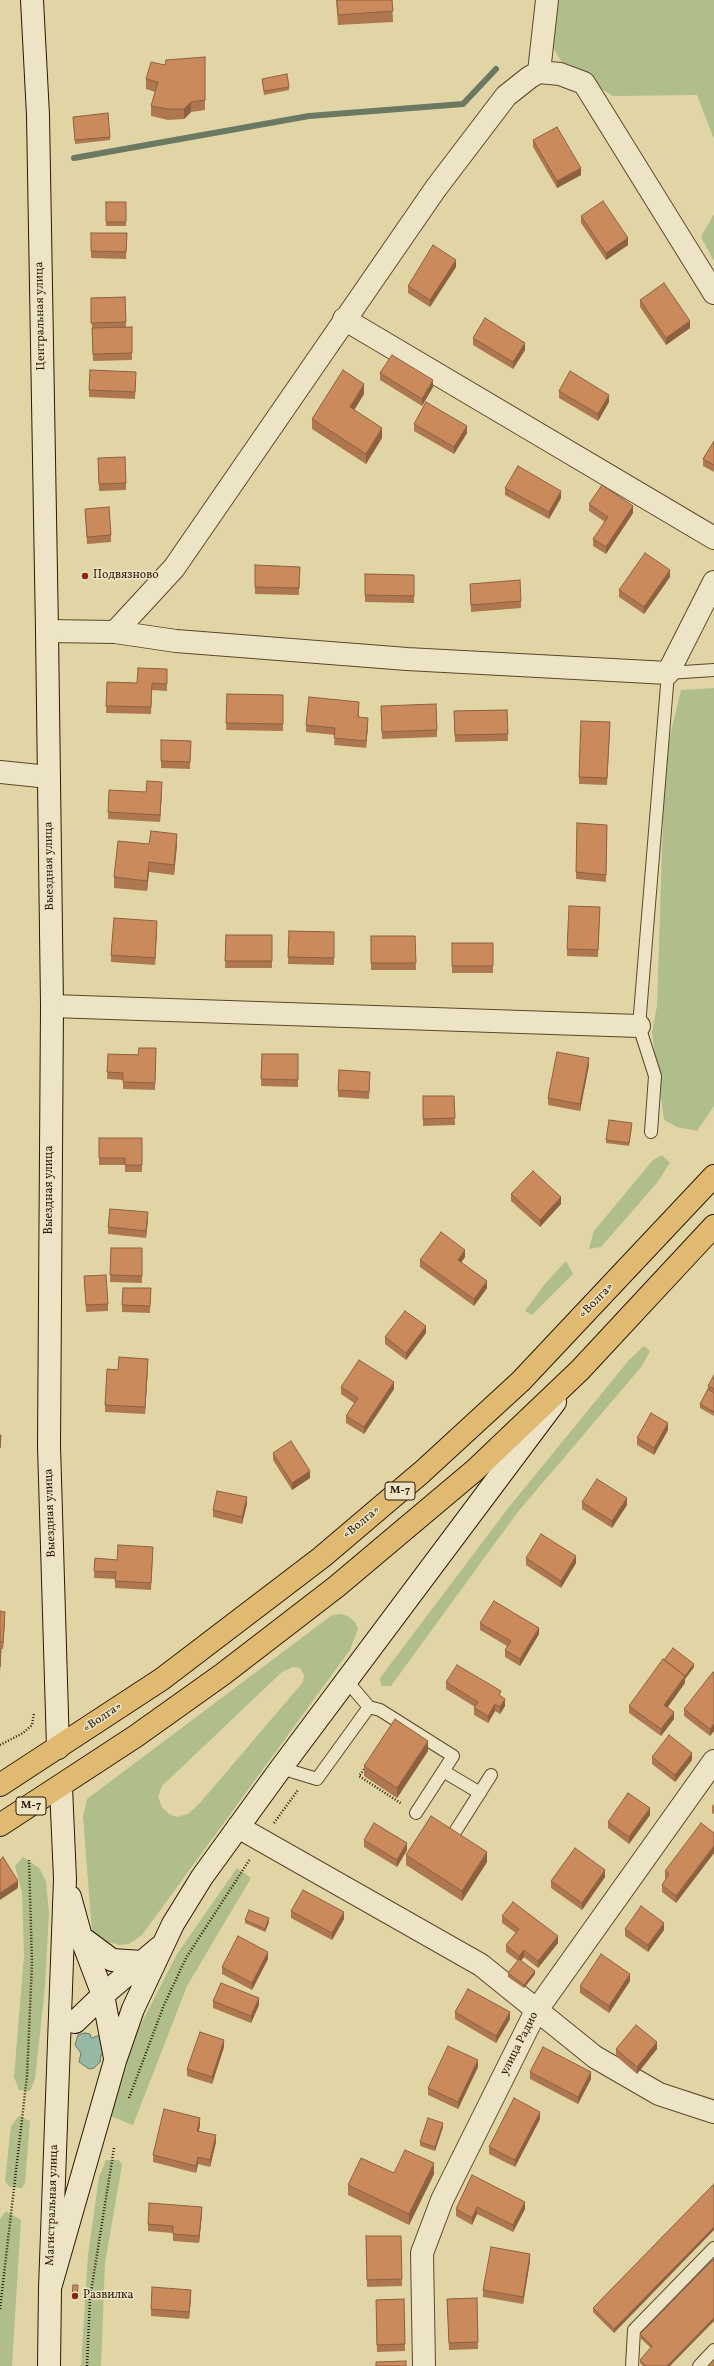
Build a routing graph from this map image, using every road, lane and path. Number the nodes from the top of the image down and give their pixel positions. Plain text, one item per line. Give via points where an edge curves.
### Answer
1 (32, 0) edge
2 (547, 0) edge
3 (539, 72) junction
4 (714, 293) edge
5 (344, 319) junction
6 (714, 538) edge
7 (714, 582) edge
8 (48, 631) junction
9 (115, 632) junction
10 (714, 670) edge
11 (668, 673) junction
12 (0, 772) edge
13 (49, 777) junction
14 (52, 1006) junction
15 (640, 1026) junction
16 (651, 1132) dead end
17 (714, 1176) edge
18 (714, 1226) edge
19 (580, 1370) junction
20 (346, 1680) junction
21 (369, 1707) junction
22 (58, 1748) junction
23 (714, 1761) edge
24 (281, 1768) junction
25 (368, 1770) edge
26 (443, 1771) junction
27 (491, 1775) dead end
28 (308, 1776) junction
29 (359, 1776) dead end
30 (0, 1785) edge
31 (61, 1787) junction
32 (480, 1793) junction
33 (416, 1813) dead end
34 (0, 1825) edge
35 (238, 1827) junction
36 (453, 1835) edge
37 (261, 1840) junction
38 (29, 1860) dead end
39 (65, 1879) junction
40 (82, 1937) junction
41 (160, 1947) junction
42 (142, 1962) junction
43 (103, 1995) junction
44 (536, 2011) junction
45 (75, 2022) junction
46 (111, 2035) junction
47 (59, 2044) junction
48 (115, 2061) junction
49 (128, 2100) dead end
50 (714, 2112) edge
51 (116, 2141) dead end
52 (714, 2248) edge
53 (50, 2288) junction
54 (0, 2309) edge
55 (714, 2350) edge
56 (49, 2366) edge
57 (87, 2366) edge
58 (424, 2366) edge
59 (632, 2366) edge
60 (699, 2366) edge

1 - 8 street, Центральная улица via 38,115
2 - 3 street
3 - 4 street via 560,74 584,83
3 - 5 street via 506,96 436,188
5 - 6 street
5 - 9 street via 174,568
7 - 11 street
8 - 9 street
8 - 13 street, Выездная улица
9 - 11 street via 176,641 407,659
10 - 11 lane
11 - 15 lane
12 - 13 street
13 - 14 street, Выездная улица
14 - 15 street
14 - 22 street, Выездная улица via 49,1446
15 - 16 lane via 655,1076
17 - 22 highway, «Волга» / М-7 via 521,1381 422,1472 322,1557 162,1679
18 - 19 highway, М-7
19 - 20 street
19 - 31 highway, М-7 via 475,1470 336,1587 223,1674
20 - 21 lane
20 - 24 street
21 - 26 lane via 380,1710 453,1756
21 - 28 lane via 317,1779
22 - 30 highway, «Волга» / М-7
23 - 44 street, улица Радио
24 - 28 lane
24 - 35 street
25 - 29 path via 365,1768
26 - 32 lane
26 - 33 lane
27 - 32 lane
28 - 37 path
31 - 34 highway, М-7
31 - 39 street
32 - 36 lane
35 - 37 street
35 - 41 street via 202,1877
37 - 44 street via 481,1965
37 - 49 path via 186,1958 153,2031
38 - 54 path via 32,1963 27,2076
39 - 40 street
39 - 47 street, Магистральная улица
40 - 42 street via 112,1960
40 - 43 street
41 - 42 street
41 - 48 street via 133,2009
42 - 43 street
43 - 45 street
43 - 46 street
44 - 50 street via 595,2057 653,2090
44 - 58 street, улица Радио via 442,2200 422,2252
45 - 46 street
45 - 47 street
46 - 48 street
47 - 53 street, Магистральная улица
48 - 53 street
51 - 57 path via 90,2298
52 - 59 lane via 634,2330
53 - 56 street, Магистральная улица
55 - 60 lane

